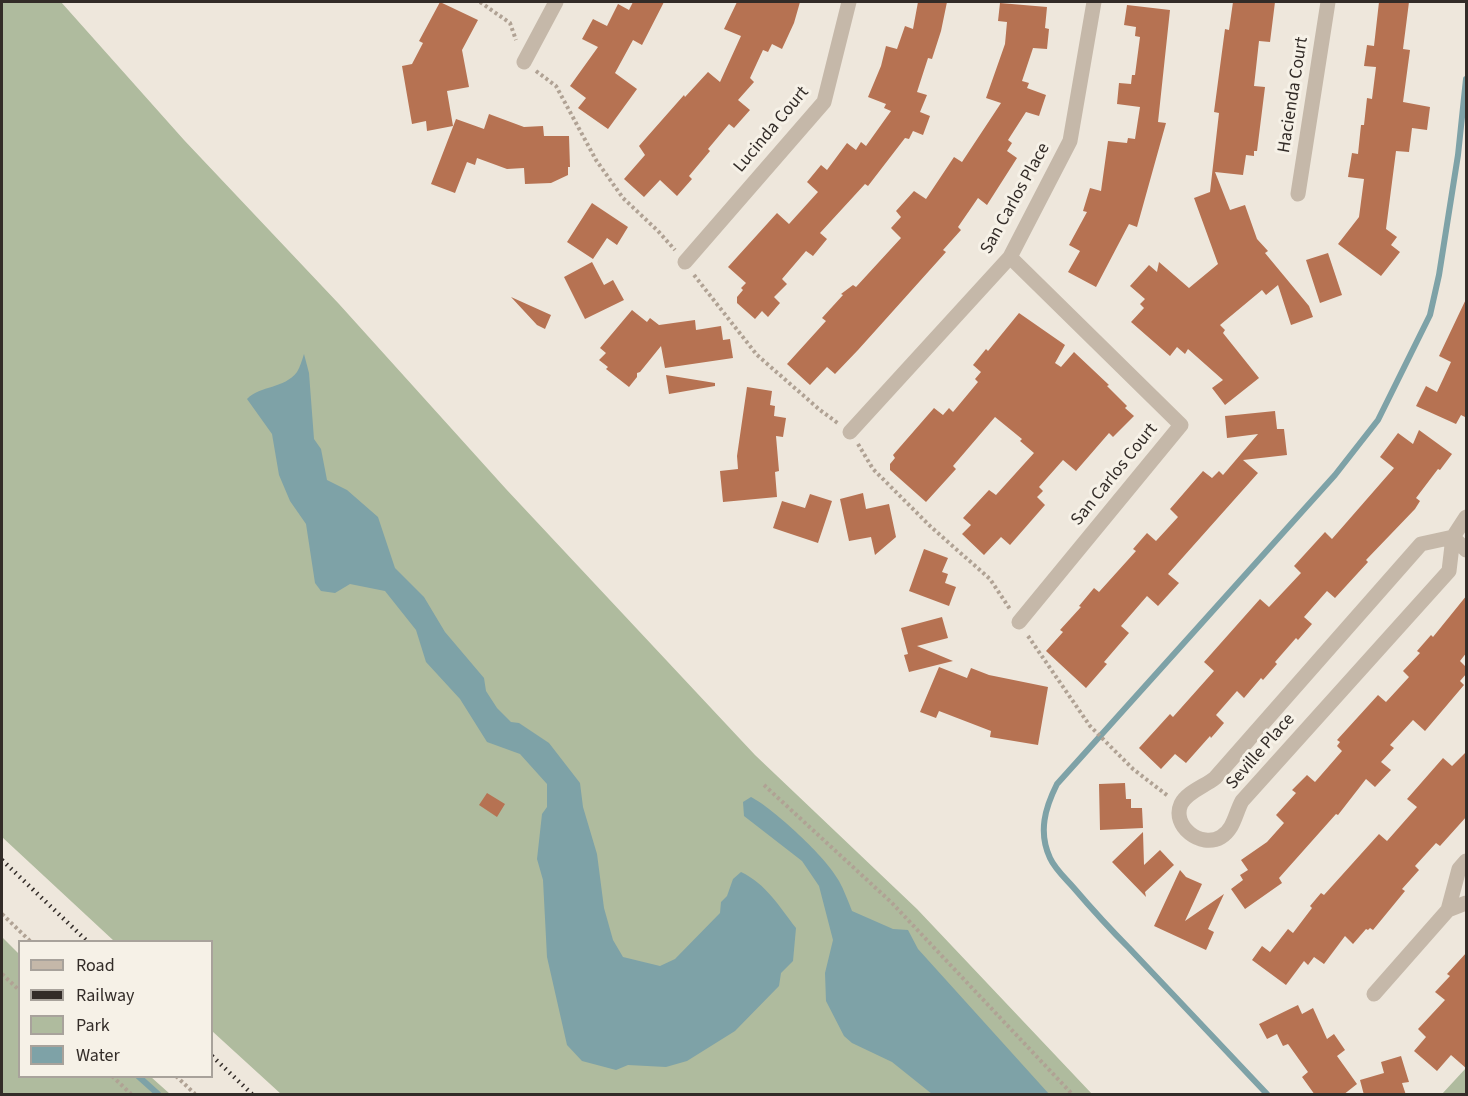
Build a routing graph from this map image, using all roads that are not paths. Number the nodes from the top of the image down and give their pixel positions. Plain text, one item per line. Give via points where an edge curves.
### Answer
1 (555, 2) edge
2 (849, 2) edge
3 (1094, 2) edge
4 (1328, 2) edge
5 (524, 62) road end
6 (1298, 194) dead end
7 (1010, 257) junction
8 (685, 262) road end
9 (850, 432) road end
10 (1467, 517) edge
11 (1453, 537) junction
12 (1467, 550) edge
13 (1019, 622) road end
14 (1467, 861) edge
15 (1467, 903) edge
16 (1448, 910) junction
17 (1374, 994) dead end

1 - 5 street
2 - 8 street, Lucinda Court via 824,102
3 - 7 street, San Carlos Place via 1070,141
4 - 6 street, Hacienda Court
7 - 9 street, San Carlos Place
7 - 13 street, San Carlos Court via 1181,425
10 - 11 street, Seville Place
11 - 11 street, Seville Place via 1421,544 1215,778 1181,804 1179,816 1190,834 1210,842 1221,837 1235,819 1242,801 1449,571
11 - 12 street
14 - 16 street via 1459,869
15 - 16 street
16 - 17 street

